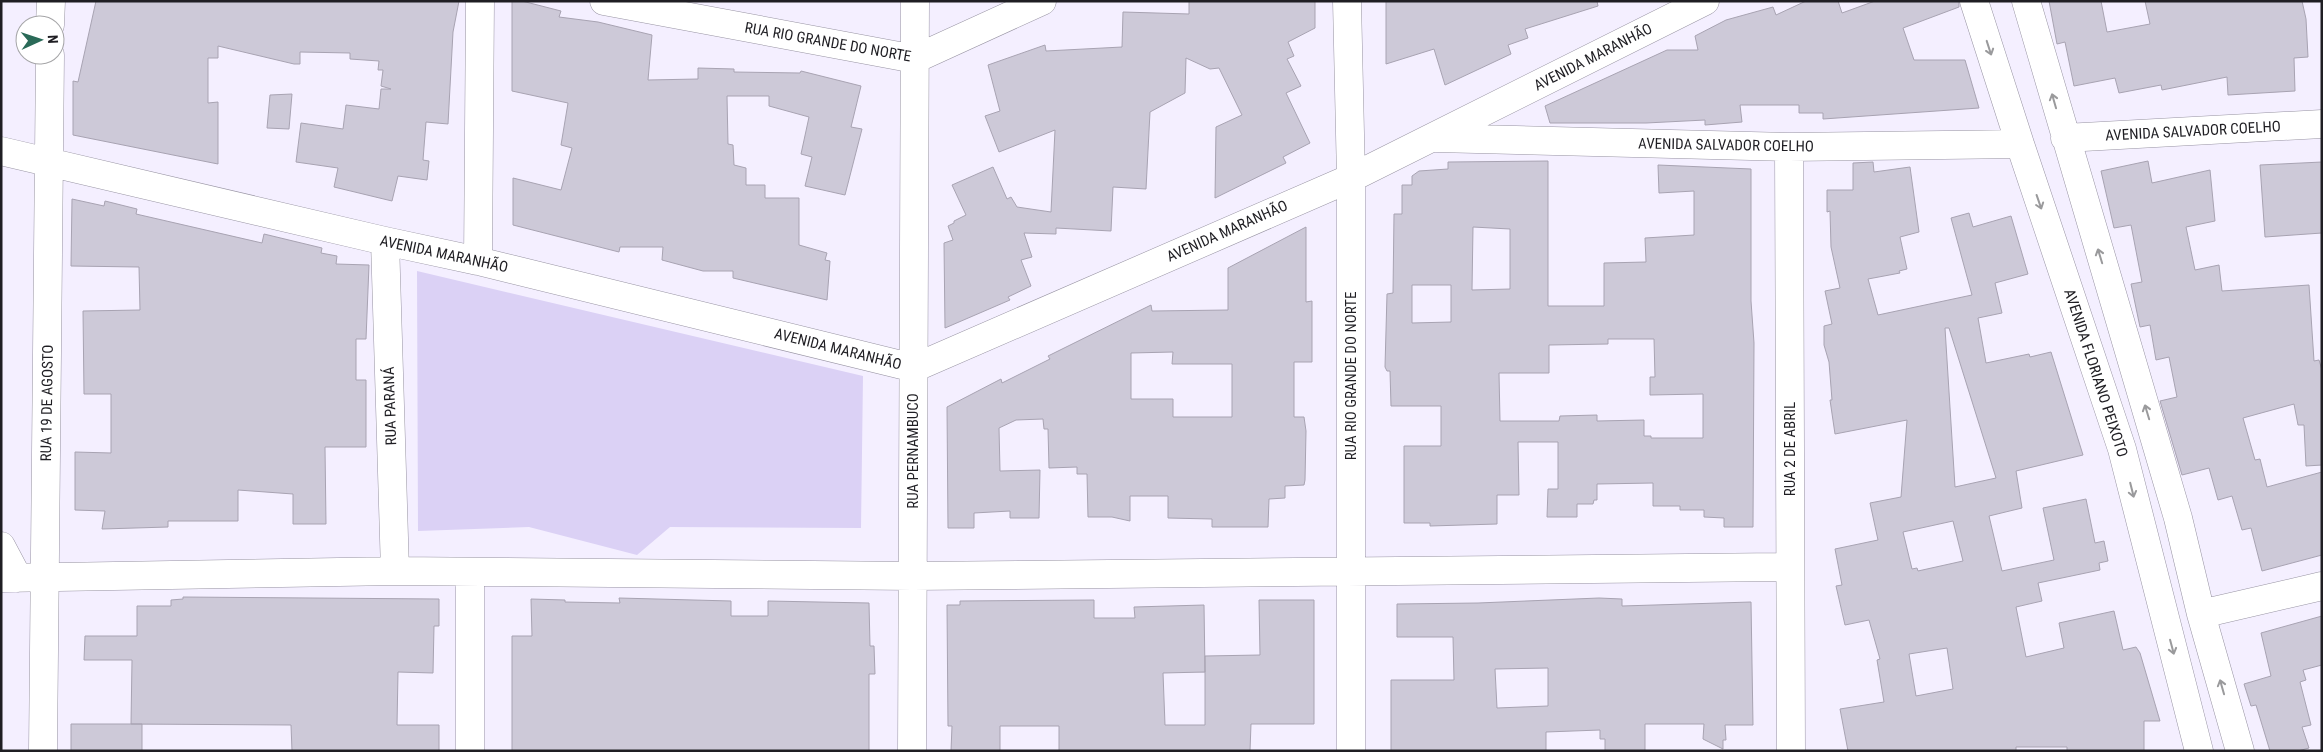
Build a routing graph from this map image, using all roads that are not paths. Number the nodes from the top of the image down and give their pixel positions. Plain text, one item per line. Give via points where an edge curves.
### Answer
1 (51, 1) edge
2 (480, 1) edge
3 (604, 1) edge
4 (915, 1) edge
5 (1042, 1) edge
6 (1346, 1) edge
7 (1705, 1) edge
8 (1974, 1) edge
9 (2026, 1) edge
10 (50, 15) edge
11 (915, 59) junction
12 (50, 65) edge
13 (2322, 124) edge
14 (1433, 138) junction
15 (2065, 138) junction
16 (2020, 144) junction
17 (1789, 147) junction
18 (1, 151) edge
19 (49, 160) junction
20 (1351, 178) junction
21 (385, 241) junction
22 (478, 261) junction
23 (914, 368) junction
24 (2156, 442) junction
25 (2122, 449) junction
26 (2178, 518) junction
27 (2142, 531) junction
28 (1, 546) edge
29 (1790, 568) junction
30 (395, 571) junction
31 (1352, 571) junction
32 (470, 572) junction
33 (913, 576) junction
34 (22, 578) edge
35 (2322, 586) edge
36 (2201, 614) junction
37 (2230, 715) junction
38 (2197, 740) edge
39 (43, 751) edge
40 (470, 751) edge
41 (912, 751) edge
42 (1351, 751) edge
43 (1791, 751) edge
44 (2240, 751) edge

1 - 10 street
2 - 22 street
3 - 11 street, RUA RIO GRANDE DO NORTE
4 - 11 street, RUA PERNAMBUCO
5 - 11 street, RUA RIO GRANDE DO NORTE
6 - 20 street, RUA RIO GRANDE DO NORTE
7 - 14 street, AVENIDA MARANHÃO
8 -> 16 street, AVENIDA FLORIANO PEIXOTO
15 -> 9 street
11 - 23 street, RUA PERNAMBUCO
12 - 19 street, RUA 19 DE AGOSTO
13 - 15 street, AVENIDA SALVADOR COELHO
14 - 17 street, AVENIDA SALVADOR COELHO
14 - 20 street, AVENIDA MARANHÃO
24 -> 15 street
16 - 17 street, AVENIDA SALVADOR COELHO
16 -> 25 street, AVENIDA FLORIANO PEIXOTO
17 - 29 street, RUA 2 DE ABRIL
18 - 19 street, AVENIDA MARANHÃO
19 - 21 street, AVENIDA MARANHÃO
19 - 34 street, RUA 19 DE AGOSTO
20 - 23 street, AVENIDA MARANHÃO
20 - 31 street, RUA RIO GRANDE DO NORTE
21 - 22 street, AVENIDA MARANHÃO
21 - 30 street, RUA PARANÁ
22 - 23 street, AVENIDA MARANHÃO
23 - 33 street, RUA PERNAMBUCO
24 - 25 street via 2139,456
24 - 26 street
25 -> 27 street, AVENIDA FLORIANO PEIXOTO
26 - 27 street via 2157,512 2150,516
26 - 36 street
27 -> 38 street, AVENIDA FLORIANO PEIXOTO
28 - 34 street
29 - 31 street
29 - 43 street, RUA 2 DE ABRIL
30 - 32 street
30 - 34 street
31 - 33 street
31 - 42 street, RUA RIO GRANDE DO NORTE
32 - 33 street
32 - 40 street
33 - 41 street, RUA PERNAMBUCO
34 - 39 street, RUA 19 DE AGOSTO
35 - 36 street
37 -> 36 street
37 - 38 street via 2223,726
37 - 44 street

